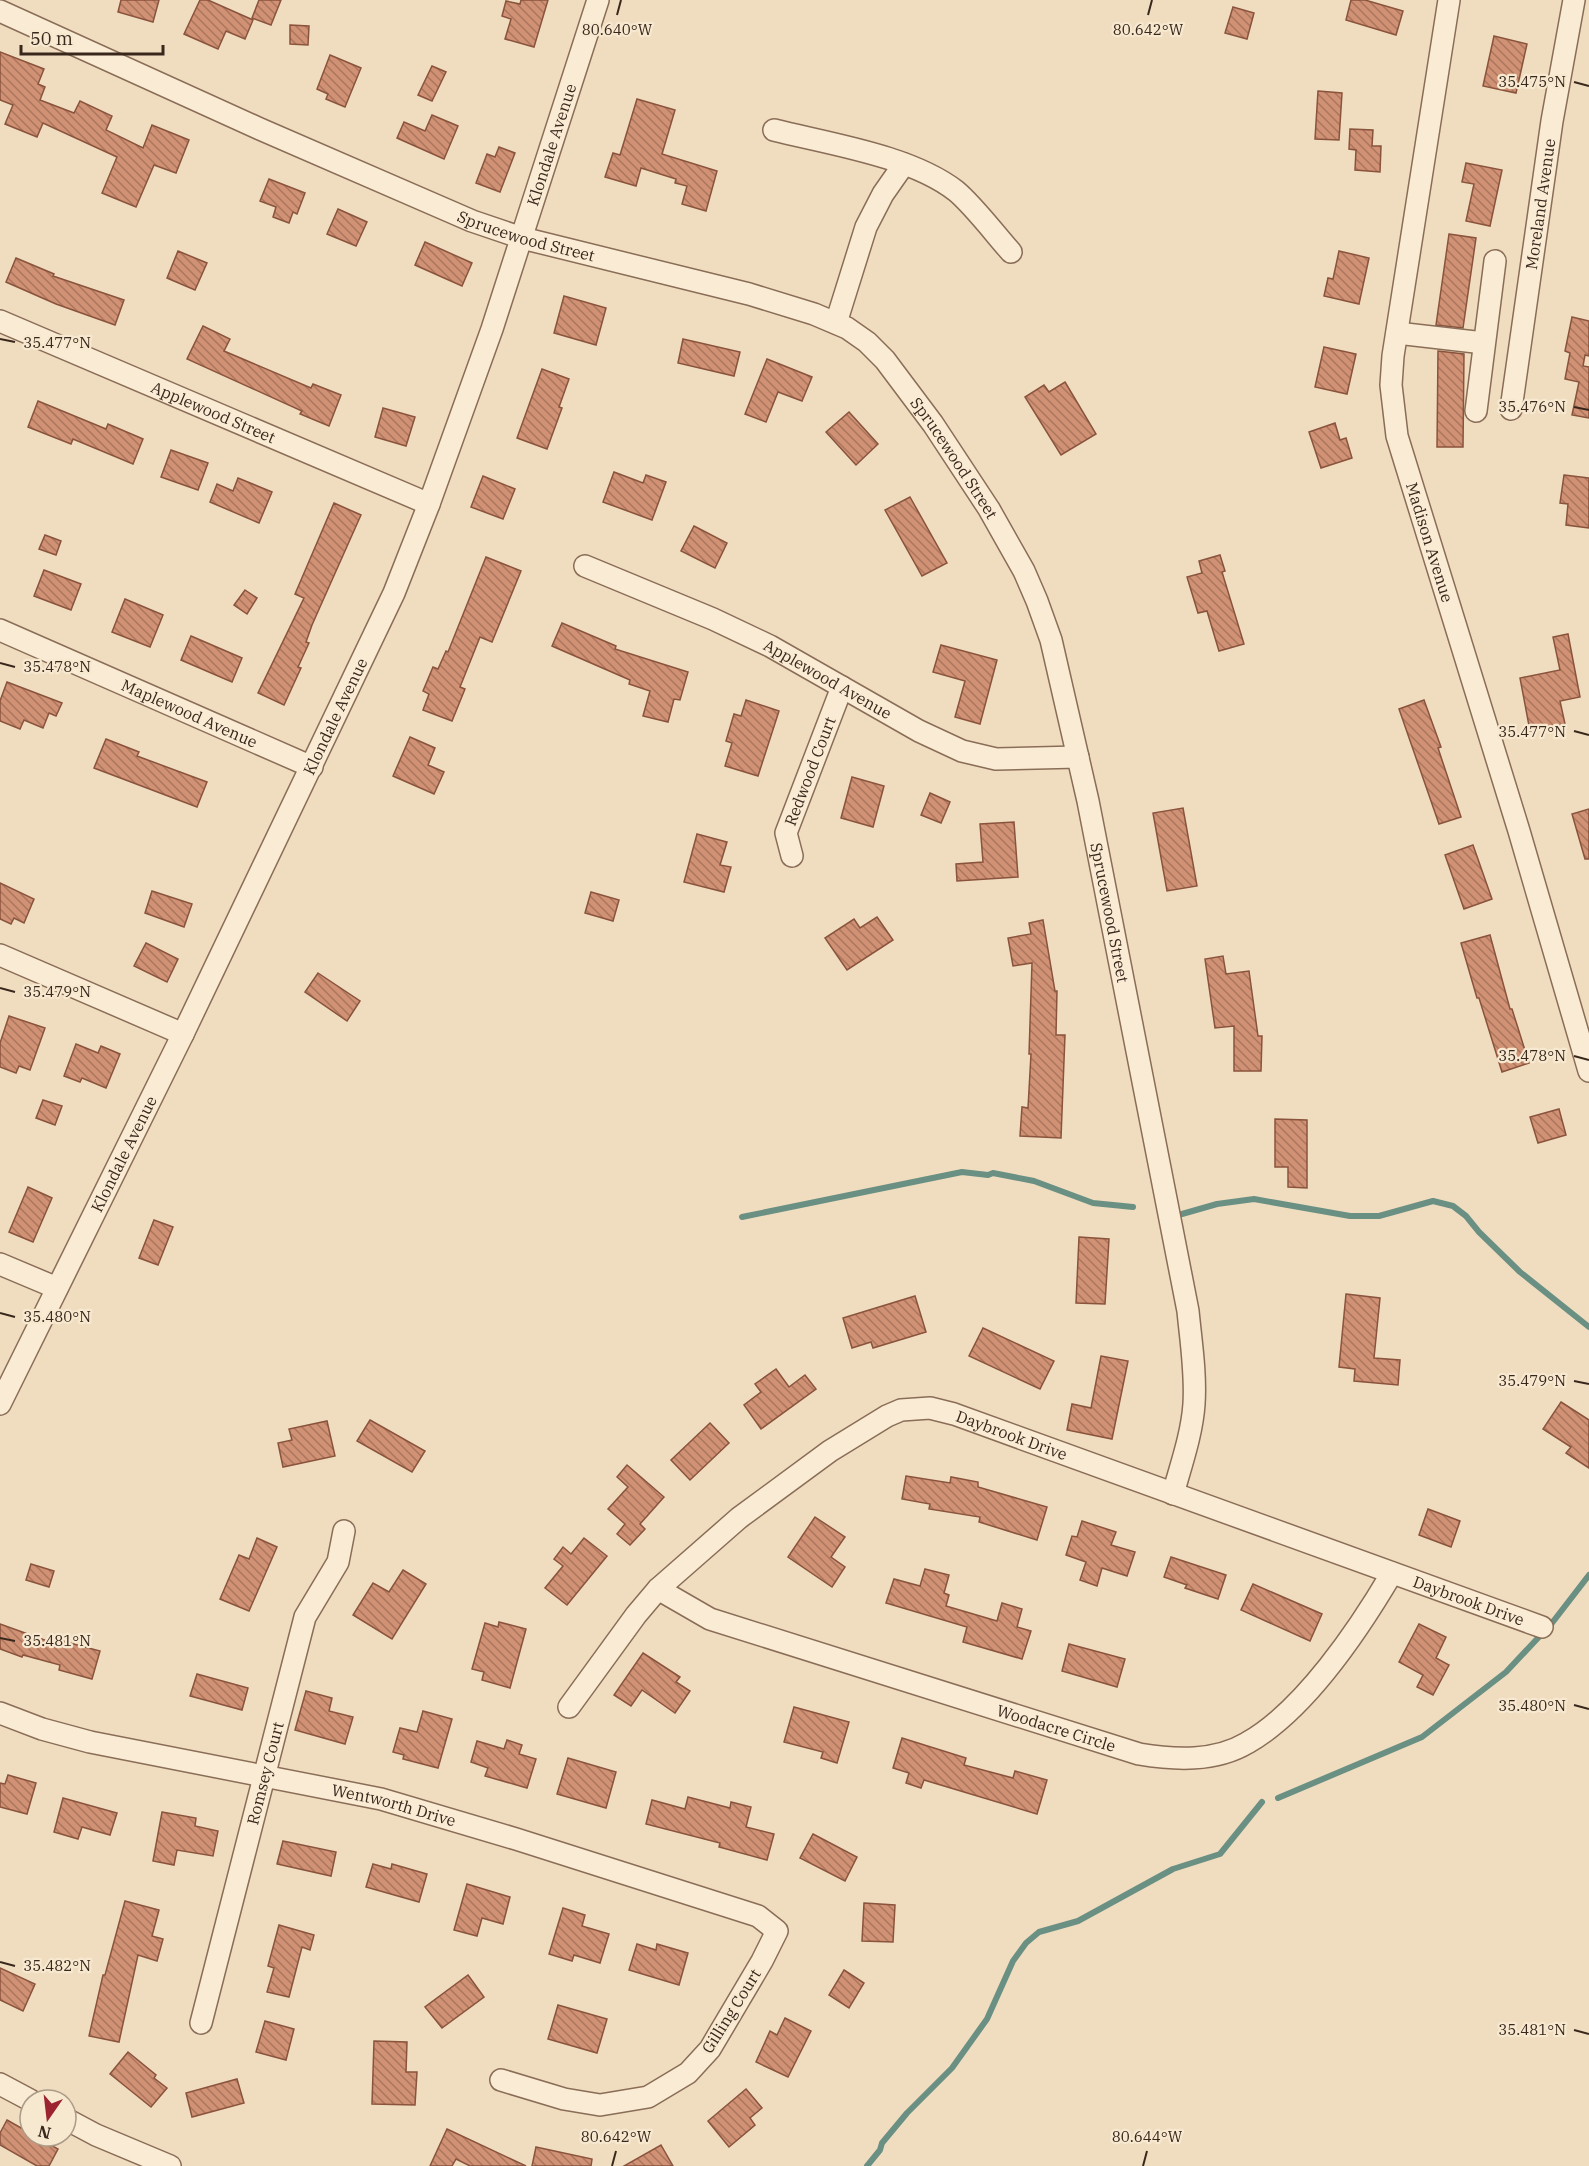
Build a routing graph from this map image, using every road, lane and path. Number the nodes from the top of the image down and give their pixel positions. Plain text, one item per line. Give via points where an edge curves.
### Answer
1 (598, 0) edge
2 (1449, 0) edge
3 (1574, 0) edge
4 (0, 11) edge
5 (774, 130) dead end
6 (904, 164) junction
7 (522, 238) junction
8 (1011, 252) dead end
9 (1495, 261) dead end
10 (0, 321) edge
11 (836, 323) junction
12 (1397, 333) junction
13 (1484, 343) junction
14 (1511, 409) dead end
15 (1476, 411) dead end
16 (429, 504) junction
17 (585, 566) dead end
18 (0, 630) edge
19 (842, 687) junction
20 (1078, 757) junction
21 (312, 767) junction
22 (792, 856) dead end
23 (0, 955) edge
24 (183, 1034) junction
25 (1589, 1071) edge
26 (0, 1264) edge
27 (57, 1288) junction
28 (0, 1404) edge
29 (1173, 1494) junction
30 (344, 1531) dead end
31 (1392, 1573) junction
32 (658, 1589) junction
33 (1542, 1627) dead end
34 (569, 1707) dead end
35 (0, 1713) edge
36 (264, 1775) junction
37 (777, 1931) joint
38 (201, 2023) dead end
39 (501, 2080) dead end
40 (78, 2125) edge
41 (170, 2166) edge

1 - 7 street, Klondale Avenue
2 - 12 street, Madison Avenue
3 - 14 street, Moreland Avenue via 1552,121
4 - 7 street, Sprucewood Street via 270,134 472,221
5 - 6 street
6 - 8 street via 926,171 957,192
6 - 11 street via 866,227
7 - 11 street, Sprucewood Street via 749,294
7 - 16 street, Klondale Avenue
9 - 13 street
10 - 16 street, Applewood Street
11 - 20 street, Sprucewood Street via 867,342 885,360 990,509 1024,571 1051,640
12 - 13 street
12 - 25 street, Madison Avenue via 1391,385 1397,436
13 - 15 street
16 - 21 street, Klondale Avenue via 394,593
17 - 19 street, Applewood Avenue via 713,619
18 - 21 street, Maplewood Avenue
19 - 20 street, Applewood Avenue via 962,751 996,759
19 - 22 street, Redwood Court via 786,833
20 - 29 street, Sprucewood Street via 1188,1311 1194,1406
21 - 24 street, Klondale Avenue
23 - 24 street
24 - 27 street, Klondale Avenue
26 - 27 street
27 - 28 street, Klondale Avenue
29 - 31 street, Daybrook Drive
29 - 32 street, Daybrook Drive via 954,1414 930,1408 901,1410 830,1451 739,1518
30 - 36 street, Romsey Court via 338,1562 305,1617
31 - 32 street, Woodacre Circle via 1361,1622 1308,1692 1283,1717 1246,1744 1194,1758 1139,1754 733,1626 710,1618
31 - 33 street, Daybrook Drive
32 - 34 street, Daybrook Drive
35 - 36 street, Wentworth Drive via 90,1742
36 - 37 street, Wentworth Drive via 381,1799 516,1839 758,1917
36 - 38 street, Romsey Court
37 - 39 street, Gilling Court via 710,2049 688,2073 648,2097 600,2105
40 - 41 street

